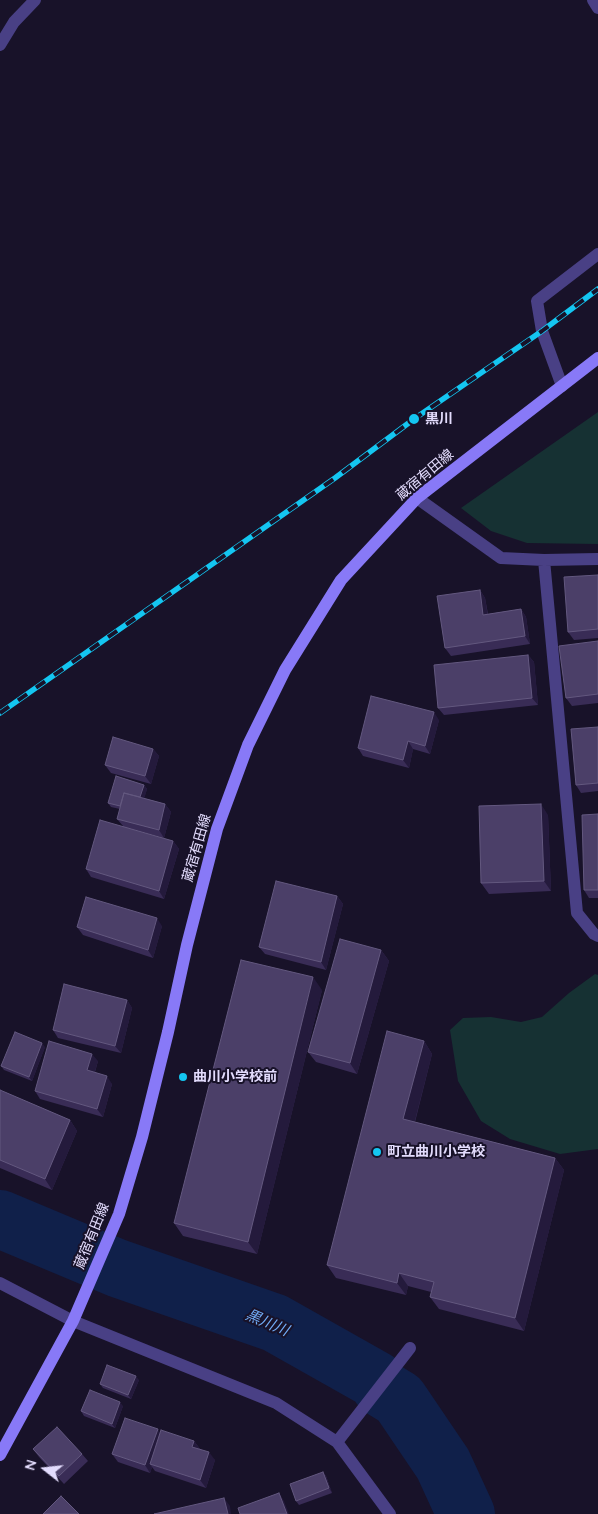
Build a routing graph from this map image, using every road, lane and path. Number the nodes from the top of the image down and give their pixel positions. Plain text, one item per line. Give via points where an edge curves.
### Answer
1 (35, 0) edge
2 (593, 0) edge
3 (598, 8) edge
4 (0, 45) edge
5 (598, 254) edge
6 (598, 358) edge
7 (562, 386) junction
8 (417, 498) junction
9 (598, 558) edge
10 (544, 560) junction
11 (598, 936) edge
12 (0, 1284) edge
13 (73, 1321) junction
14 (410, 1348) dead end
15 (337, 1442) junction
16 (0, 1455) edge
17 (390, 1514) edge

1 - 4 street via 14,22
2 - 3 street
5 - 7 street via 537,301 542,331
6 - 7 main road, 蔵宿有田線
7 - 8 main road, 蔵宿有田線
8 - 10 street via 501,558
8 - 13 main road, 蔵宿有田線 via 341,580 285,670 248,745 217,829 142,1137 119,1214
9 - 10 street
10 - 11 street via 578,913
12 - 13 street
13 - 15 street via 276,1402
13 - 16 main road, 蔵宿有田線
14 - 15 street
15 - 17 street

